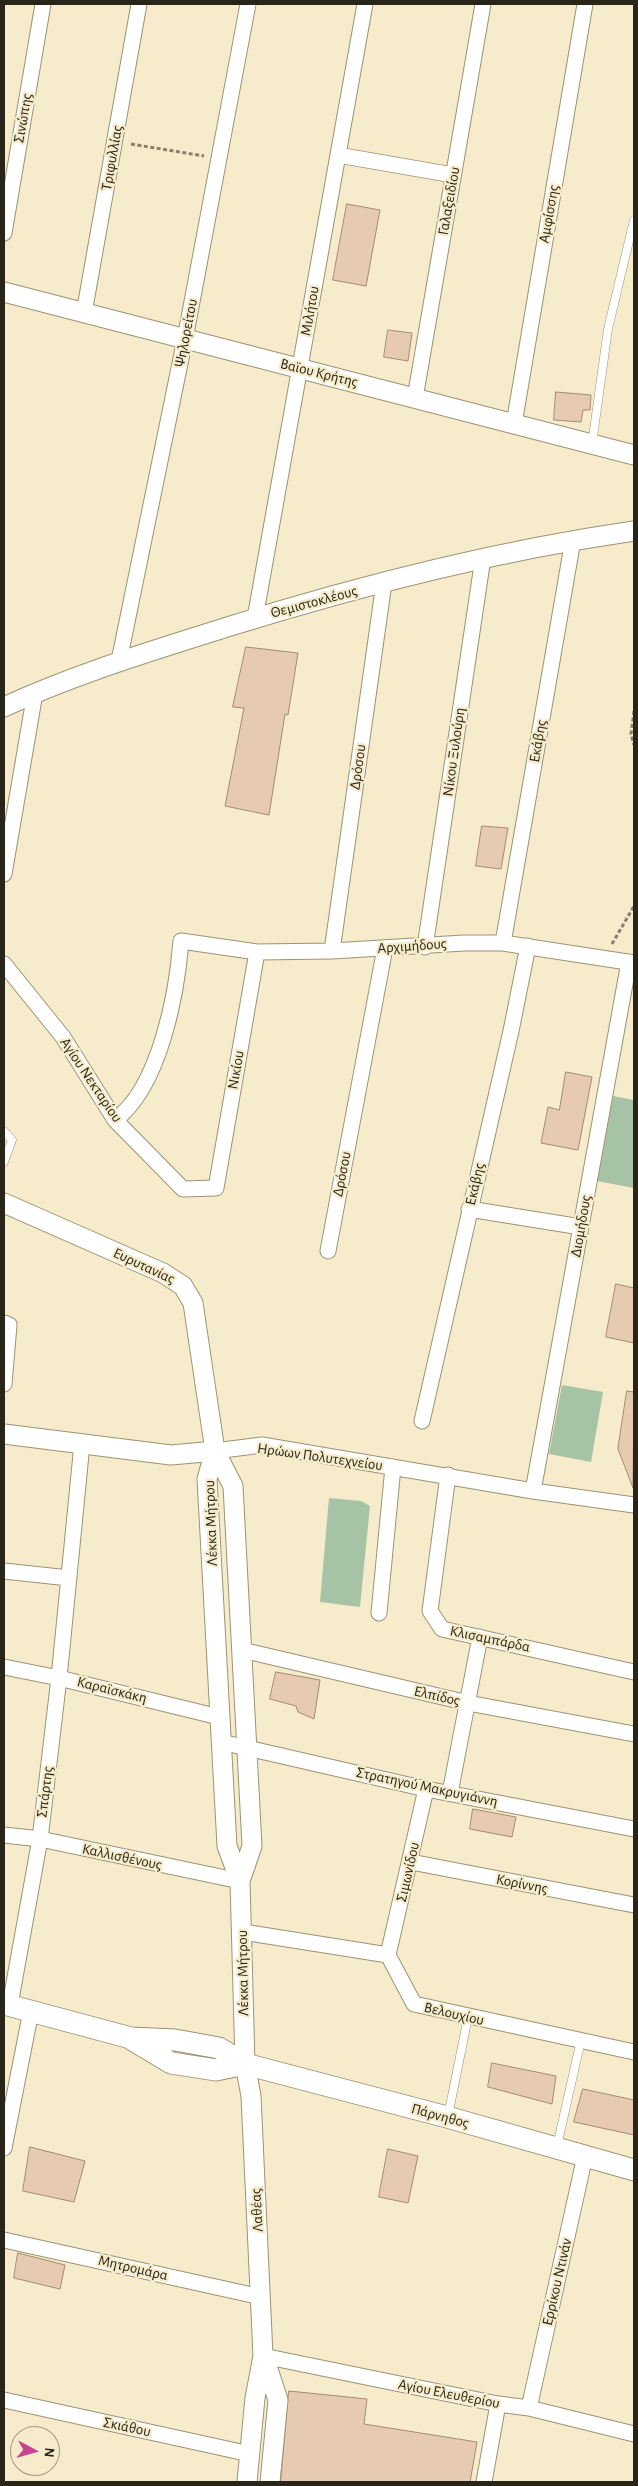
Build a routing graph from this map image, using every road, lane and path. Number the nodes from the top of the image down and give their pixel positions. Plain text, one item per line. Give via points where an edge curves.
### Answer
1 (43, 4) edge
2 (139, 4) edge
3 (248, 4) edge
4 (365, 4) edge
5 (483, 4) edge
6 (585, 4) edge
7 (115, 141) junction
8 (338, 155) junction
9 (219, 158) junction
10 (453, 175) junction
11 (634, 220) edge
12 (4, 233) edge
13 (4, 292) edge
14 (84, 313) junction
15 (185, 339) junction
16 (299, 368) junction
17 (415, 398) junction
18 (514, 424) junction
19 (592, 444) junction
20 (634, 455) edge
21 (634, 531) edge
22 (573, 540) junction
23 (483, 558) junction
24 (384, 583) junction
25 (255, 618) junction
26 (118, 661) junction
27 (35, 693) junction
28 (4, 708) edge
29 (634, 711) edge
30 (634, 745) edge
31 (4, 874) edge
32 (634, 906) edge
33 (503, 943) junction
34 (528, 946) junction
35 (425, 947) junction
36 (385, 948) junction
37 (257, 952) junction
38 (332, 952) junction
39 (608, 959) junction
40 (632, 962) edge
41 (4, 964) edge
42 (115, 1120) junction
43 (4, 1131) edge
44 (4, 1162) edge
45 (216, 1188) joint
46 (4, 1203) edge
47 (469, 1209) junction
48 (581, 1227) junction
49 (328, 1252) dead end
50 (7, 1324) edge
51 (4, 1384) edge
52 (422, 1421) dead end
53 (4, 1434) edge
54 (82, 1444) junction
55 (215, 1451) junction
56 (392, 1468) junction
57 (448, 1476) junction
58 (533, 1491) junction
59 (634, 1505) edge
60 (4, 1572) edge
61 (69, 1578) junction
62 (379, 1613) dead end
63 (480, 1637) junction
64 (242, 1650) junction
65 (4, 1667) edge
66 (634, 1672) edge
67 (59, 1678) junction
68 (468, 1703) junction
69 (219, 1717) junction
70 (634, 1734) edge
71 (221, 1742) junction
72 (247, 1746) junction
73 (426, 1788) junction
74 (450, 1793) junction
75 (634, 1829) edge
76 (4, 1835) edge
77 (40, 1840) junction
78 (411, 1862) junction
79 (240, 1881) junction
80 (634, 1905) edge
81 (242, 1932) junction
82 (388, 1955) junction
83 (7, 2005) edge
84 (31, 2011) junction
85 (468, 2017) junction
86 (581, 2040) junction
87 (634, 2052) edge
88 (245, 2064) junction
89 (447, 2117) junction
90 (4, 2148) edge
91 (556, 2148) junction
92 (585, 2156) junction
93 (634, 2170) edge
94 (4, 2240) edge
95 (261, 2297) junction
96 (263, 2356) junction
97 (4, 2400) edge
98 (498, 2404) junction
99 (529, 2408) junction
100 (634, 2434) edge
101 (250, 2454) junction
102 (247, 2482) edge
103 (270, 2482) edge
104 (484, 2482) edge

1 - 12 street, Σινώπης
2 - 7 street, Τριφυλλίας
3 - 9 street, Ψηλορείτου
4 - 8 street, Μιλήτου
5 - 10 street, Γαλαξειδίου
6 - 18 street, Αμφίσσης
7 - 9 path
7 - 14 street, Τριφυλλίας
8 - 10 street
8 - 16 street, Μιλήτου
9 - 15 street, Ψηλορείτου
10 - 17 street, Γαλαξειδίου
11 - 19 lane via 608,329
13 - 14 street, Βαϊου Κρήτης
14 - 15 street, Βαϊου Κρήτης
15 - 16 street, Βαϊου Κρήτης
15 - 26 street, Ψηλορείτου
16 - 17 street, Βαϊου Κρήτης
16 - 25 street, Μιλήτου
17 - 18 street, Βαϊου Κρήτης
18 - 19 street, Βαϊου Κρήτης
19 - 20 street, Βαϊου Κρήτης
21 - 22 street, Θεμιστοκλέους
22 - 23 street, Θεμιστοκλέους
22 - 33 street, Εκάβης
23 - 24 street, Θεμιστοκλέους
23 - 35 street, Νίκου Ξυλούρη
24 - 25 street, Θεμιστοκλέους
24 - 38 street, Δρόσου
25 - 26 street, Θεμιστοκλέους
26 - 27 street, Θεμιστοκλέους
27 - 28 street, Θεμιστοκλέους
27 - 31 street
29 - 30 path via 631,734
32 - 39 path via 610,947
33 - 34 street, Αρχιμήδους
33 - 35 street, Αρχιμήδους
34 - 39 street, Αρχιμήδους
34 - 47 street, Εκάβης
35 - 36 street, Αρχιμήδους
36 - 38 street, Αρχιμήδους
36 - 49 street, Δρόσου
37 - 38 street, Αρχιμήδους
37 - 42 street, Αρχιμήδους via 181,941 174,995 162,1044 138,1093
37 - 45 street, Νικίου
39 - 40 street, Αρχιμήδους
40 - 48 street, Διομήδους
41 - 42 street, Αγίου Νεκταρίου via 63,1037
42 - 45 street, Αγίου Νεκταρίου via 183,1189
43 - 44 lane via 12,1140
46 - 55 street, Ευρυτανίας via 183,1286 196,1312
47 - 48 street
47 - 52 street, Εκάβης
48 - 58 street, Διομήδους
50 - 51 street
53 - 54 street, Ηρώων Πολυτεχνείου
54 - 55 street, Ηρώων Πολυτεχνείου via 171,1455
54 - 61 street, Σπάρτης
55 - 56 street, Ηρώων Πολυτεχνείου via 262,1446
55 - 64 street, Λέκκα Μήτρου via 233,1486
55 - 69 street, Λέκκα Μήτρου via 207,1479
56 - 57 street, Ηρώων Πολυτεχνείου
56 - 62 street
57 - 58 street, Ηρώων Πολυτεχνείου
57 - 63 street, Κλισαμπάρδα via 430,1611 442,1629
58 - 59 street, Ηρώων Πολυτεχνείου
60 - 61 street
61 - 67 street, Σπάρτης
63 - 66 street, Κλισαμπάρδα
63 - 68 street
64 - 68 street, Ελπίδος
64 - 72 street, Λέκκα Μήτρου
65 - 67 street, Καραϊσκάκη
67 - 69 street, Καραϊσκάκη
67 - 77 street, Σπάρτης
68 - 70 street, Ελπίδος
68 - 74 street
69 - 71 street, Λέκκα Μήτρου
71 - 72 street, Στρατηγού Μακρυγιάννη
71 - 79 street, Λέκκα Μήτρου via 227,1846
72 - 73 street, Στρατηγού Μακρυγιάννη
72 - 79 street, Λέκκα Μήτρου via 252,1846
73 - 74 street, Στρατηγού Μακρυγιάννη
73 - 78 street, Σιμωνίδου
74 - 75 street, Στρατηγού Μακρυγιάννη
76 - 77 street, Καλλισθένους
77 - 79 street, Καλλισθένους
77 - 83 street, Σπάρτης
78 - 80 street, Κορίννης
78 - 82 street, Σιμωνίδου
79 - 81 street, Λέκκα Μήτρου
81 - 82 street
81 - 88 street, Λέκκα Μήτρου
82 - 85 street, Βελουχίου via 414,2004
83 - 84 main road, Πάρνηθος
84 - 88 main road, Πάρνηθος via 130,2038 175,2040 219,2048
84 - 90 street
85 - 86 street, Βελουχίου
85 - 89 lane
86 - 87 street, Βελουχίου
86 - 91 lane
88 - 89 main road, Πάρνηθος
88 - 95 street, Λαθέας via 251,2096
89 - 91 main road, Πάρνηθος
91 - 92 main road, Πάρνηθος
92 - 93 main road, Πάρνηθος
92 - 99 street, Ερρίκου Ντινάν
94 - 95 street, Μητρομάρα
95 - 96 street, Λαθέας
96 - 98 street, Αγίου Ελευθερίου
96 - 101 street, Λαθέας
96 - 103 street, Λαθέας via 278,2400
97 - 101 street, Σκιάθου
98 - 99 street, Αγίου Ελευθερίου
98 - 104 street
99 - 100 street, Αγίου Ελευθερίου
101 - 102 street, Λαθέας

